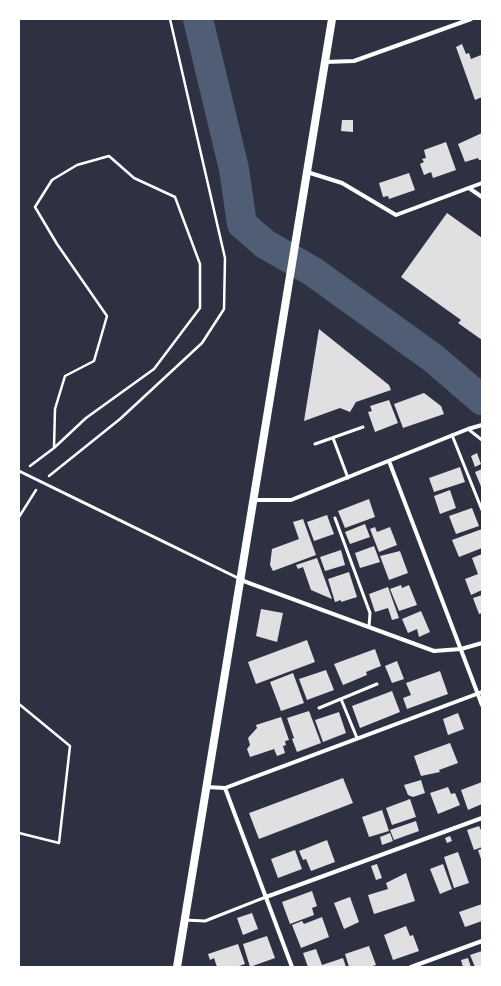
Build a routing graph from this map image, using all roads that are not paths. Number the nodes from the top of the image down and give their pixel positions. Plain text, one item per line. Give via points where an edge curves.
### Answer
1 (332, 19) edge
2 (471, 19) edge
3 (325, 62) junction
4 (306, 172) junction
5 (482, 183) edge
6 (469, 188) junction
7 (482, 197) edge
8 (482, 425) edge
9 (363, 427) dead end
10 (468, 429) junction
11 (452, 436) junction
12 (333, 438) junction
13 (482, 440) edge
14 (315, 444) dead end
15 (389, 461) junction
16 (20, 471) edge
17 (348, 478) junction
18 (254, 500) junction
19 (482, 510) edge
20 (335, 518) dead end
21 (241, 580) junction
22 (369, 627) junction
23 (482, 643) edge
24 (461, 649) junction
25 (377, 684) dead end
26 (480, 692) edge
27 (341, 699) junction
28 (482, 705) edge
29 (319, 708) dead end
30 (357, 738) junction
31 (206, 787) junction
32 (225, 788) junction
33 (482, 818) edge
34 (266, 897) junction
35 (185, 920) junction
36 (482, 941) edge
37 (177, 967) edge
38 (292, 967) edge
39 (411, 967) edge

1 - 3 main road
2 - 3 street via 354,60
3 - 4 main road
4 - 6 street via 342,183 396,215
4 - 18 main road
5 - 6 street
6 - 7 street
8 - 10 street
9 - 12 lane
10 - 11 street
10 - 13 lane
11 - 15 street
11 - 19 lane
12 - 14 lane
12 - 17 lane
15 - 17 street
15 - 24 street
16 - 21 lane
17 - 18 street via 291,500
18 - 21 main road
20 - 22 lane via 370,613
21 - 22 street
21 - 31 main road
22 - 24 street via 434,651
23 - 24 street
24 - 26 street
25 - 27 lane
26 - 28 street
26 - 30 street
27 - 29 lane
27 - 30 lane
30 - 32 street
31 - 32 street
31 - 35 main road
32 - 34 street
33 - 34 street
34 - 35 lane via 205,921
34 - 38 street
35 - 37 main road
36 - 39 street

